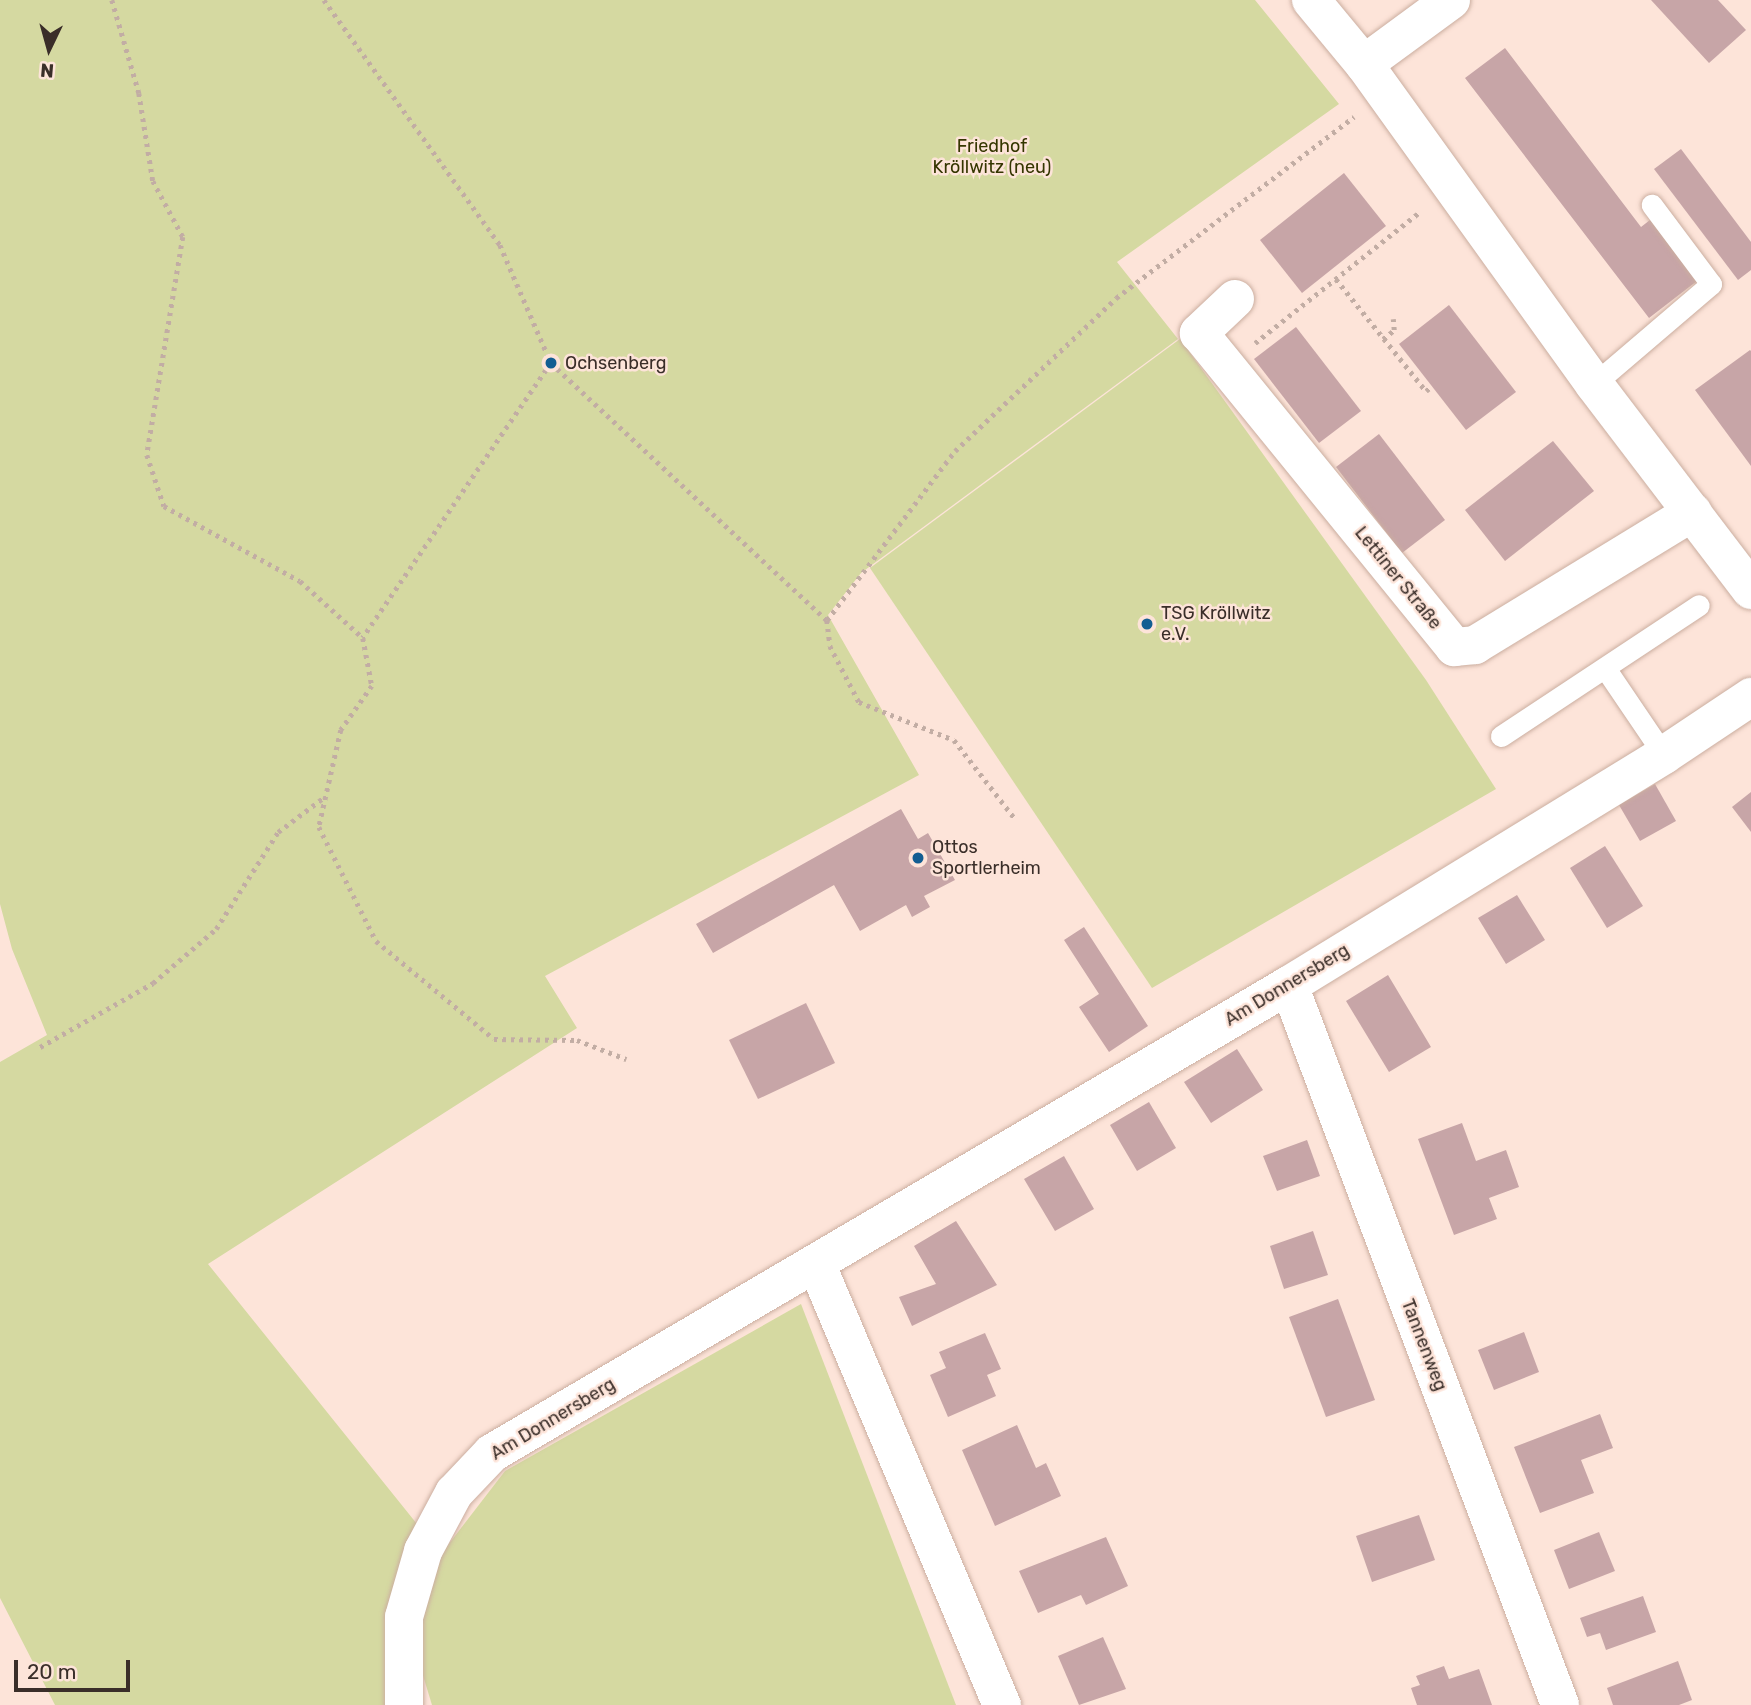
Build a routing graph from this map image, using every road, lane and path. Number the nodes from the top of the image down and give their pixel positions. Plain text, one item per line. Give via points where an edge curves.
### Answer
1 (112, 0) edge
2 (324, 0) edge
3 (1311, 0) edge
4 (1451, 0) edge
5 (1375, 79) junction
6 (1452, 187) junction
7 (1652, 205) dead end
8 (1336, 279) junction
9 (1235, 299) dead end
10 (1393, 319) dead end
11 (1383, 339) junction
12 (551, 363) junction
13 (1226, 366) junction
14 (1594, 384) junction
15 (1432, 386) dead end
16 (1693, 512) junction
17 (1751, 590) edge
18 (1699, 605) dead end
19 (827, 620) junction
20 (363, 638) junction
21 (1605, 668) junction
22 (1751, 697) edge
23 (1502, 736) dead end
24 (1664, 755) junction
25 (323, 797) junction
26 (1016, 820) dead end
27 (1289, 985) junction
28 (40, 1047) dead end
29 (626, 1059) dead end
30 (816, 1263) junction
31 (404, 1705) edge
32 (1002, 1705) edge
33 (1560, 1705) edge

1 - 20 path via 139,93 153,181 183,237 147,455 163,506 300,581
2 - 12 path via 500,245
3 - 5 street
4 - 5 street
5 - 6 street
5 - 19 path via 1116,298 955,451
6 - 8 path
6 - 14 street
7 - 14 lane via 1711,284
8 - 11 path
8 - 13 path
9 - 13 street, Lettiner Straße via 1199,333
10 - 11 path via 1394,330
11 - 15 path via 1426,391
12 - 19 path
12 - 20 path
13 - 16 street, Lettiner Straße via 1454,647 1475,645
14 - 16 street
16 - 17 street
18 - 21 lane
19 - 26 path via 830,646 859,702 954,740
20 - 25 path via 372,687 341,730
21 - 23 lane
21 - 24 lane
22 - 24 street, Am Donnersberg
24 - 27 street, Am Donnersberg
25 - 28 path via 278,832 216,929 153,983
25 - 29 path via 319,827 376,941 494,1039 577,1040
27 - 30 street, Am Donnersberg
27 - 33 street, Tannenweg
30 - 31 street, Am Donnersberg via 492,1453 454,1493 423,1551 404,1617
30 - 32 street

